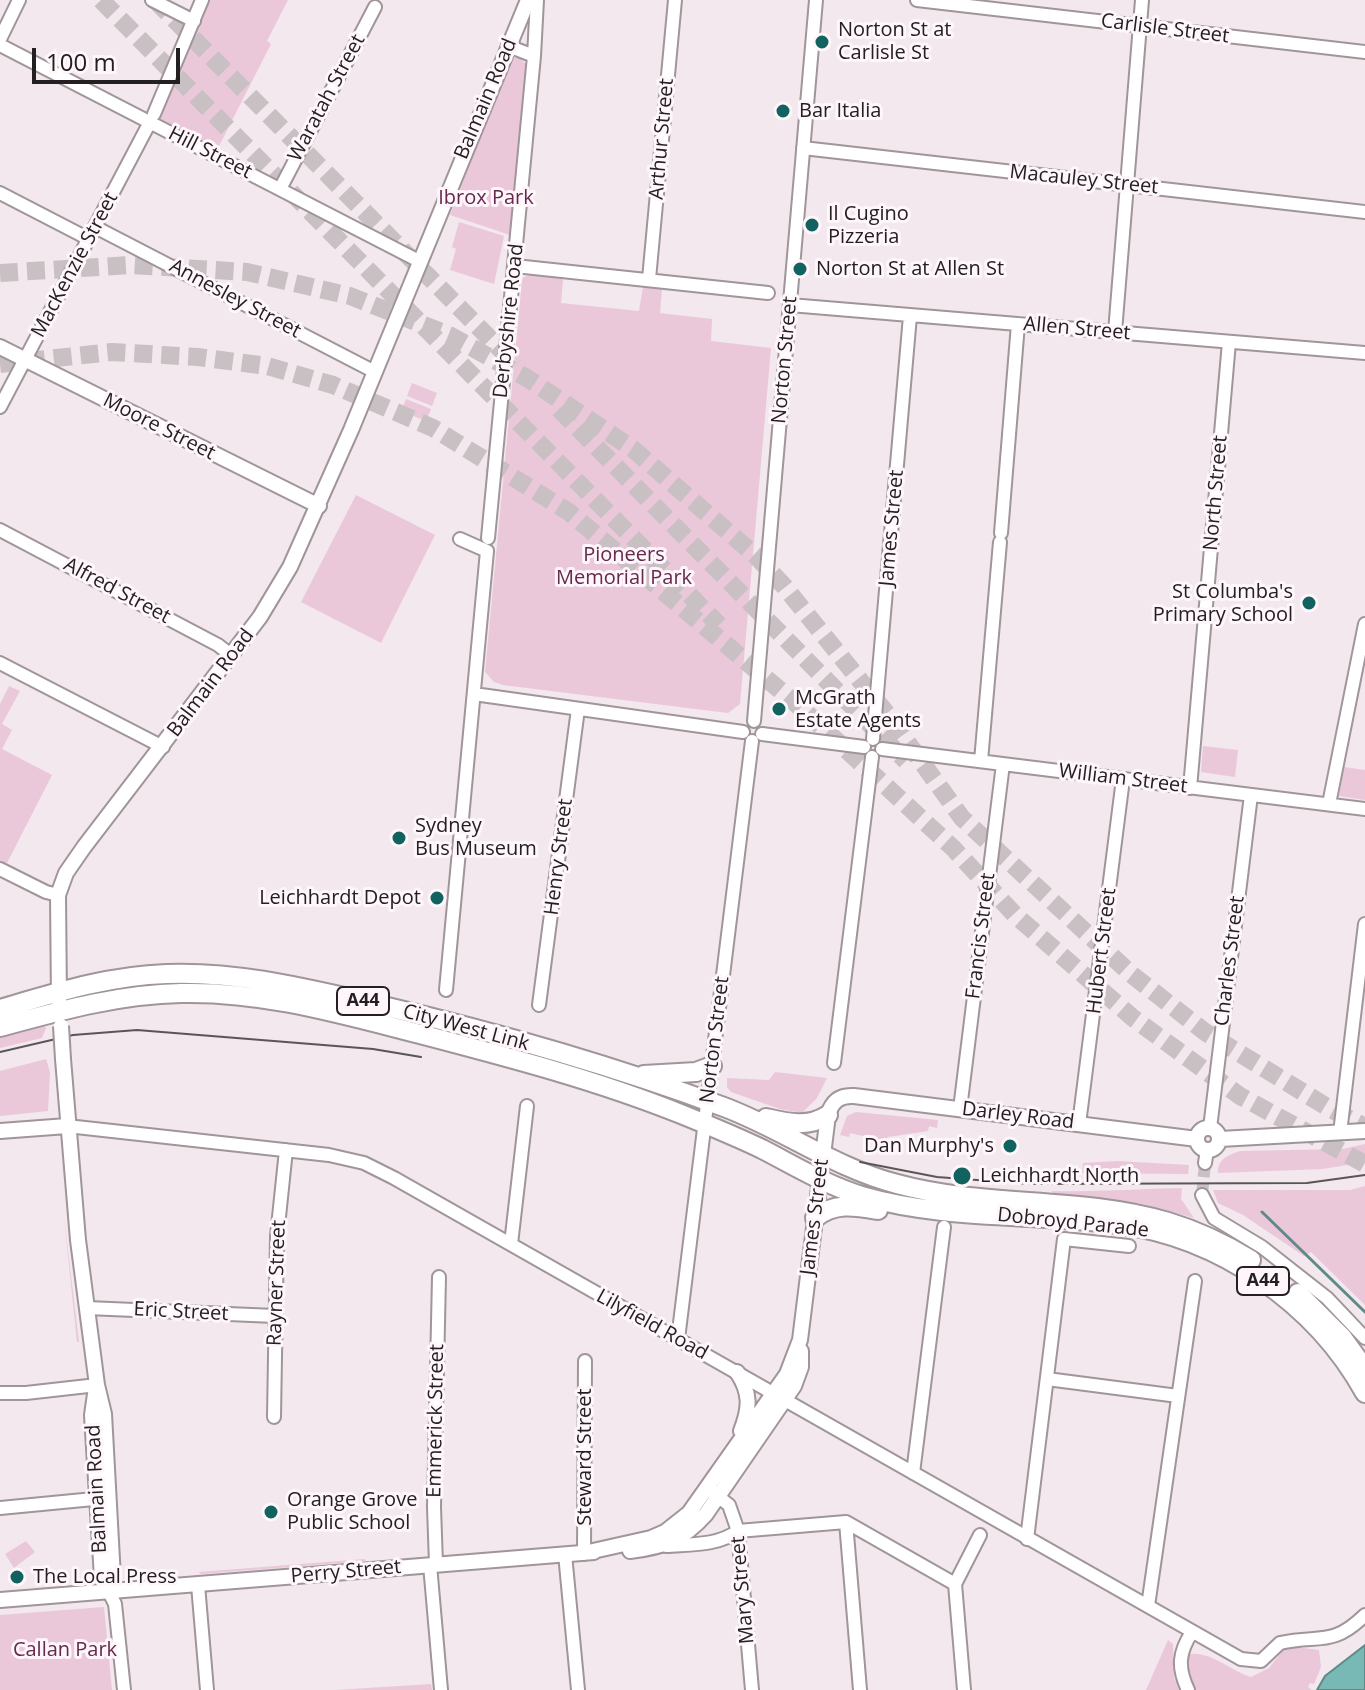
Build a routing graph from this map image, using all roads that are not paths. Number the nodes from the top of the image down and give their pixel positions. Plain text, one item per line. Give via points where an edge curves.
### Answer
1 (19, 0) edge
2 (152, 0) edge
3 (202, 0) edge
4 (528, 0) edge
5 (537, 0) edge
6 (675, 0) edge
7 (816, 0) edge
8 (917, 0) edge
9 (1142, 0) edge
10 (375, 7) dead end
11 (194, 21) junction
12 (1140, 26) junction
13 (0, 42) edge
14 (508, 46) junction
15 (1365, 52) edge
16 (534, 56) junction
17 (152, 118) junction
18 (803, 148) junction
19 (1127, 184) junction
20 (280, 189) junction
21 (0, 193) edge
22 (1365, 212) edge
23 (92, 233) junction
24 (419, 261) junction
25 (515, 266) junction
26 (649, 279) junction
27 (768, 293) dead end
28 (790, 305) junction
29 (910, 316) junction
30 (1018, 324) junction
31 (1115, 332) junction
32 (1229, 342) junction
33 (0, 347) edge
34 (1365, 353) edge
35 (25, 359) junction
36 (375, 372) junction
37 (0, 407) edge
38 (319, 506) junction
39 (0, 530) edge
40 (488, 538) dead end
41 (460, 539) dead end
42 (1365, 624) edge
43 (232, 656) junction
44 (1362, 658) edge
45 (0, 663) edge
46 (474, 694) junction
47 (578, 709) junction
48 (752, 736) junction
49 (163, 747) junction
50 (873, 748) junction
51 (981, 761) junction
52 (1003, 764) junction
53 (1123, 779) junction
54 (1190, 788) junction
55 (1251, 795) junction
56 (1329, 804) junction
57 (1365, 809) edge
58 (0, 869) edge
59 (58, 895) junction
60 (1365, 924) edge
61 (446, 990) dead end
62 (59, 991) junction
63 (539, 1005) dead end
64 (0, 1009) edge
65 (60, 1019) junction
66 (0, 1027) edge
67 (834, 1063) dead end
68 (712, 1066) junction
69 (636, 1076) junction
70 (839, 1098) joint
71 (708, 1102) junction
72 (527, 1106) dead end
73 (960, 1109) junction
74 (828, 1115) junction
75 (751, 1120) junction
76 (705, 1124) junction
77 (1079, 1124) junction
78 (67, 1126) junction
79 (0, 1131) edge
80 (1365, 1131) edge
81 (1215, 1133) junction
82 (1340, 1133) junction
83 (286, 1150) junction
84 (823, 1155) junction
85 (820, 1179) junction
86 (1202, 1195) tunnel mouth
87 (904, 1205) junction
88 (815, 1218) junction
89 (944, 1227) dead end
90 (511, 1244) junction
91 (1129, 1246) dead end
92 (439, 1277) dead end
93 (1195, 1281) dead end
94 (87, 1308) junction
95 (275, 1316) junction
96 (1365, 1338) edge
97 (678, 1339) junction
98 (585, 1361) dead end
99 (1365, 1369) edge
100 (737, 1372) junction
101 (1047, 1379) junction
102 (97, 1385) junction
103 (0, 1393) edge
104 (1365, 1393) edge
105 (1178, 1396) junction
106 (779, 1397) junction
107 (274, 1417) dead end
108 (737, 1442) junction
109 (913, 1473) junction
110 (712, 1492) junction
111 (103, 1498) junction
112 (0, 1508) edge
113 (846, 1522) junction
114 (738, 1531) junction
115 (980, 1535) dead end
116 (1027, 1539) junction
117 (663, 1546) junction
118 (584, 1553) junction
119 (565, 1554) junction
120 (433, 1564) junction
121 (957, 1580) junction
122 (198, 1585) junction
123 (109, 1592) junction
124 (0, 1600) edge
125 (1148, 1606) junction
126 (1365, 1615) edge
127 (1192, 1632) junction
128 (124, 1690) edge
129 (207, 1690) edge
130 (441, 1690) edge
131 (578, 1690) edge
132 (752, 1690) edge
133 (860, 1690) edge
134 (964, 1690) edge
135 (1188, 1690) edge

1 - 13 street
2 - 11 street
3 - 11 street, MacKenzie Street
4 - 14 main road, Balmain Road
5 - 16 street, Derbyshire Road
6 - 26 street, Arthur Street
7 - 18 street, Norton Street
8 - 12 street, Carlisle Street
9 - 12 street
10 - 20 street, Waratah Street
11 - 17 street, MacKenzie Street
12 - 15 street, Carlisle Street
12 - 19 street
13 - 17 street, Hill Street
14 - 16 street
14 - 24 main road, Balmain Road
16 - 25 street, Derbyshire Road
17 - 20 street, Hill Street
17 - 23 street, MacKenzie Street
18 - 19 street, Macauley Street
18 - 28 street, Norton Street
19 - 22 street, Macauley Street
19 - 31 street
20 - 24 street, Hill Street
21 - 23 street, Annesley Street
23 - 35 street, MacKenzie Street
23 - 36 street, Annesley Street
24 - 36 main road, Balmain Road
25 - 26 street
25 - 40 street, Derbyshire Road
26 - 27 street
28 - 29 street, Allen Street
28 - 48 street, Norton Street via 754,721 745,725
29 - 30 street, Allen Street
29 - 50 street, James Street
30 - 31 street, Allen Street
30 - 51 street
31 - 32 street, Allen Street
32 - 34 street, Allen Street
32 - 54 street, North Street
33 - 35 main road, Moore Street
35 - 37 street, MacKenzie Street
35 - 38 main road, Moore Street
36 - 38 main road, Balmain Road
38 - 43 main road, Balmain Road via 270,604
39 - 43 street, Alfred Street
41 - 46 street via 487,551
42 - 44 street
43 - 49 main road, Balmain Road
44 - 56 street
45 - 49 street
46 - 47 street, William Street
46 - 61 street
47 - 48 street, William Street
47 - 63 street, Henry Street
48 - 50 street, William Street
48 - 68 street, Norton Street
49 - 59 main road, Balmain Road via 84,847
50 - 51 street, William Street
50 - 67 street, James Street
51 - 52 street, William Street
52 - 53 street, William Street
52 - 73 street, Francis Street
53 - 54 street, William Street
53 - 77 street, Hubert Street
54 - 55 street, William Street
55 - 56 street, William Street
55 - 81 street, Charles Street
56 - 57 street, William Street
58 - 59 street
59 - 62 main road, Balmain Road
60 - 82 street
62 - 64 highway, City West Link / A44
62 - 65 main road, Balmain Road
62 - 69 highway, City West Link / A44 via 168,974 257,979 454,1023
65 - 66 highway, City West Link / A44
65 - 76 highway, City West Link / A44 via 129,997 207,992 263,998 506,1056
65 - 78 main road, Balmain Road, bridge
68 - 69 highway
68 - 71 street, Norton Street
69 - 71 highway, City West Link / A44
70 - 73 main road, Darley Road
70 - 74 main road, James Street
71 - 75 highway, City West Link / A44
71 - 76 street, Norton Street
72 - 90 street
73 - 77 main road, Darley Road
74 - 75 highway via 802,1124
74 - 84 main road, James Street
75 - 84 highway, City West Link / A44
76 - 85 highway, City West Link / A44
76 - 97 street, Norton Street
77 - 81 main road, Darley Road via 1203,1151 1200,1132
78 - 79 main road, Lilyfield Road
78 - 83 street, Lilyfield Road
78 - 94 main road, Balmain Road
80 - 82 main road
81 - 82 main road
83 - 90 street, Lilyfield Road via 364,1163
83 - 95 street, Rayner Street
84 - 85 main road, James Street
84 - 99 highway, Dobroyd Parade / A44 via 923,1191 1102,1209 1201,1234 1291,1287 1342,1337
85 - 87 highway, Dobroyd Parade / A44
85 - 88 main road, James Street
86 - 96 street via 1214,1218 1262,1247 1327,1298
87 - 88 highway via 882,1211 838,1206
87 - 104 highway, Dobroyd Parade / A44 via 1123,1224 1198,1246 1289,1301 1339,1353
88 - 106 main road, James Street via 801,1367 797,1380
89 - 109 street
90 - 97 street, Lilyfield Road
91 - 101 street via 1064,1239
92 - 120 street, Emmerick Street
93 - 105 street
94 - 95 street, Eric Street
94 - 102 main road, Balmain Road
95 - 107 street, Rayner Street
97 - 100 street, Lilyfield Road
98 - 118 street, Steward Street
100 - 106 street, Lilyfield Road
100 - 108 main road via 749,1402
101 - 105 street
101 - 116 street
102 - 103 street
102 - 111 main road, Balmain Road via 104,1414
105 - 125 street
106 - 108 main road
106 - 109 street, Lilyfield Road
106 - 110 main road
108 - 110 main road
109 - 116 street, Lilyfield Road
110 - 114 street, Mary Street via 729,1505
110 - 117 main road, Perry Street via 692,1529
110 - 118 main road, Perry Street via 665,1532
111 - 112 street
111 - 123 main road, Balmain Road via 113,1578
113 - 114 street, Perry Street
113 - 121 street
113 - 133 street
114 - 117 street, Perry Street via 705,1544
114 - 132 street, Mary Street
115 - 121 street
116 - 125 street, Lilyfield Road
117 - 118 main road, Perry Street
118 - 119 main road, Perry Street
119 - 120 main road, Perry Street
119 - 131 street
120 - 122 main road, Perry Street
120 - 130 street, Emmerick Street
121 - 134 street
122 - 123 main road, Perry Street
122 - 129 street
123 - 124 main road
123 - 128 street via 115,1604
125 - 127 street, Lilyfield Road
126 - 127 street, Lilyfield Road via 1328,1638 1280,1643 1261,1661 1241,1659
127 - 135 street via 1180,1661

